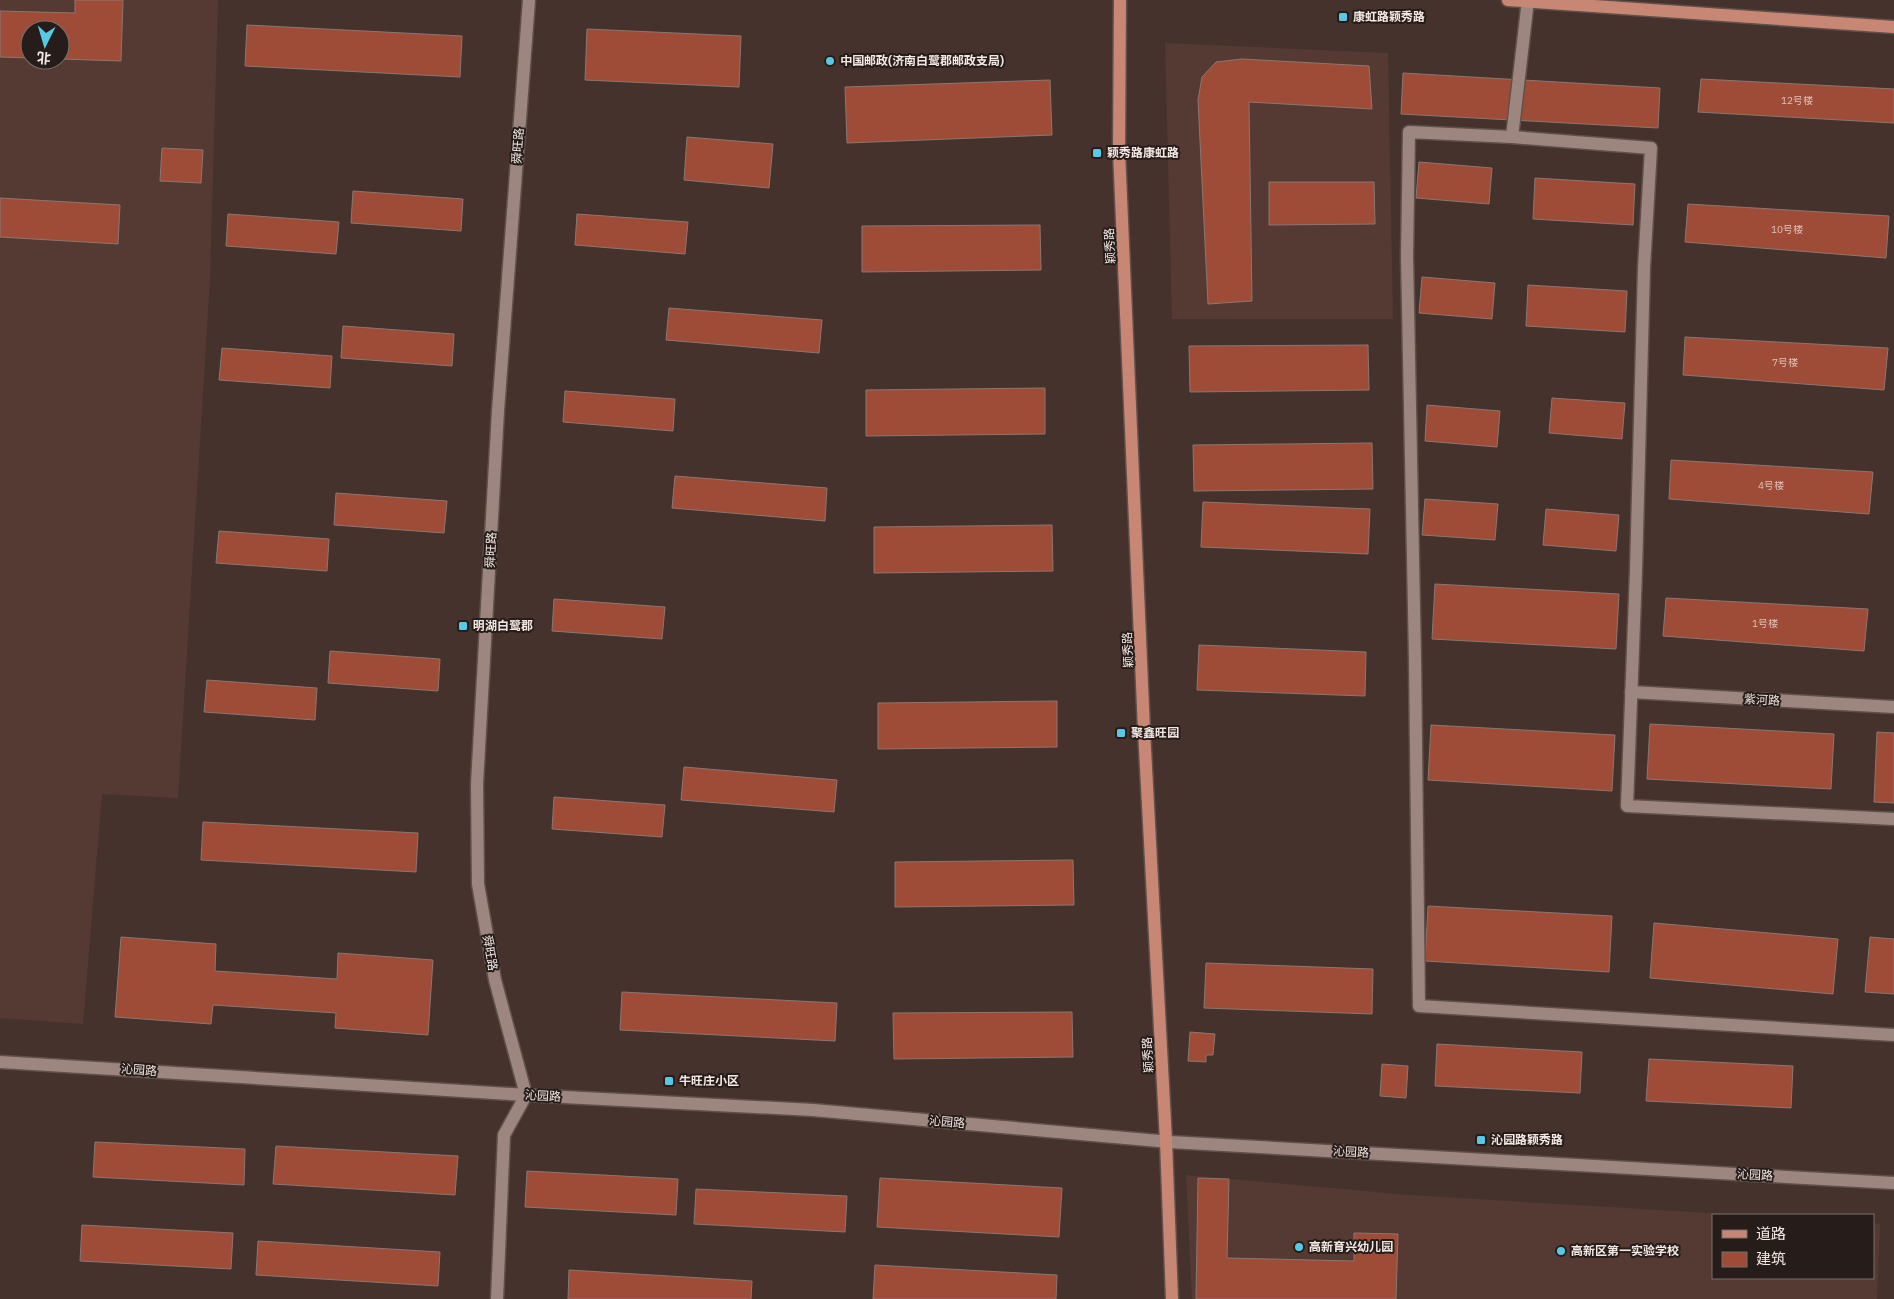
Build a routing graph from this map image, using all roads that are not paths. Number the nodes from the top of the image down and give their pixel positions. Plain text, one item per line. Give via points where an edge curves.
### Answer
1 (529, 0) edge
2 (1120, 0) edge
3 (1508, 0) edge
4 (1528, 1) edge
5 (1592, 3) edge
6 (1894, 27) edge
7 (1512, 137) junction
8 (1631, 692) junction
9 (1894, 707) edge
10 (1894, 819) edge
11 (1894, 1035) edge
12 (0, 1062) edge
13 (526, 1095) junction
14 (1166, 1141) junction
15 (1894, 1183) edge
16 (497, 1299) edge
17 (1172, 1299) edge

1 - 13 street, 舜旺路 via 498,411 477,784 478,884 495,980
2 - 14 main road, 颖秀路 via 1119,151
3 - 4 main road
4 - 5 main road
4 - 7 street
5 - 6 main road
7 - 8 street via 1651,148 1644,268
7 - 11 street via 1409,132 1407,256 1419,1006
8 - 9 street, 紫河路
8 - 10 street via 1627,806
12 - 13 street, 沁园路
13 - 14 street, 沁园路 via 813,1110
13 - 16 street via 504,1135
14 - 15 street, 沁园路
14 - 17 main road, 颖秀路

